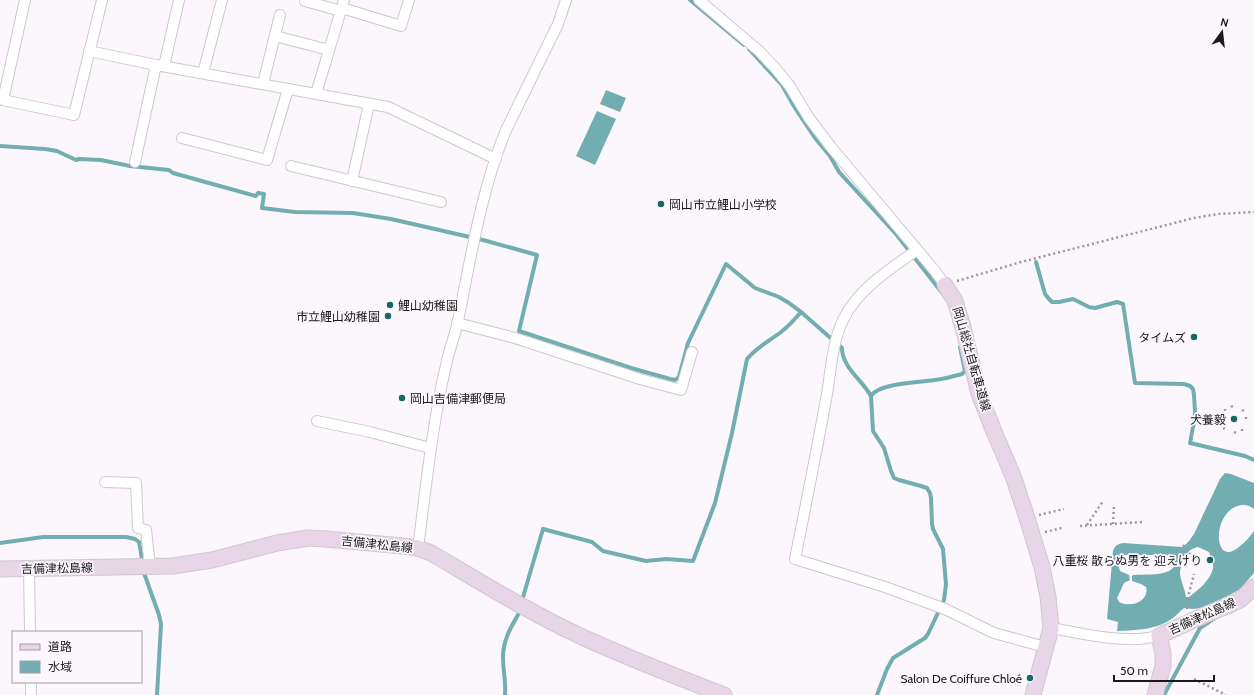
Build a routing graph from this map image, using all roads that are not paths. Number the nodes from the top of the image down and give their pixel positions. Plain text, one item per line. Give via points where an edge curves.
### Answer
1 (25, 0) edge
2 (102, 0) edge
3 (179, 0) edge
4 (222, 0) edge
5 (409, 0) edge
6 (566, 0) edge
7 (699, 0) edge
8 (304, 1) dead end
9 (342, 6) edge
10 (280, 15) dead end
11 (275, 36) junction
12 (329, 50) junction
13 (89, 51) junction
14 (160, 66) junction
15 (203, 73) junction
16 (263, 84) junction
17 (288, 89) junction
18 (316, 94) junction
19 (1, 99) edge
20 (369, 104) junction
21 (182, 138) dead end
22 (496, 159) junction
23 (135, 162) dead end
24 (291, 166) dead end
25 (352, 181) junction
26 (441, 202) dead end
27 (917, 250) junction
28 (945, 285) joint
29 (457, 323) junction
30 (692, 352) dead end
31 (318, 421) dead end
32 (430, 448) junction
33 (105, 482) dead end
34 (418, 548) junction
35 (150, 567) junction
36 (0, 569) edge
37 (29, 569) junction
38 (1254, 587) edge
39 (1051, 628) junction
40 (30, 631) edge
41 (1159, 636) junction
42 (1045, 647) junction
43 (31, 683) edge
44 (31, 695) edge
45 (724, 695) edge
46 (1033, 695) edge
47 (1155, 695) edge

1 - 19 street
2 - 13 street
3 - 14 street
4 - 15 street
5 - 9 street via 401,26
6 - 22 street via 558,24 506,130
7 - 27 street via 759,51 776,69 822,135
8 - 9 street
9 - 12 street
10 - 11 street
11 - 12 street
11 - 16 street
12 - 18 street
13 - 14 street
13 - 19 street via 74,115
14 - 15 street
14 - 23 street
15 - 16 street
16 - 17 street
17 - 18 street
17 - 21 street via 267,160
18 - 20 street
20 - 22 street via 388,107
20 - 25 street
22 - 29 street via 471,251
24 - 25 street
25 - 26 street
27 - 28 street
27 - 42 street via 884,274 856,300 843,320 837,336 795,559 885,586 938,606 994,633
28 - 39 main road, 岡山総社自転車道線 via 955,301 979,394 1013,476 1027,518 1042,567
29 - 30 street via 515,338 681,390
29 - 32 street via 446,364
31 - 32 street
32 - 34 street
33 - 35 street via 136,483 138,528 146,530
34 - 35 main road, 吉備津松島線 via 308,538 277,543 212,560
34 - 45 main road, 吉備津松島線 via 577,635
35 - 37 main road, 吉備津松島線
36 - 37 main road, 吉備津松島線
37 - 40 street
38 - 41 main road, 吉備津松島線 via 1230,606
39 - 41 street via 1120,638
39 - 42 main road, 岡山総社自転車道線
41 - 47 main road, 吉備津松島線 via 1164,653 1162,672
42 - 46 main road, 岡山総社自転車道線
43 - 44 street

